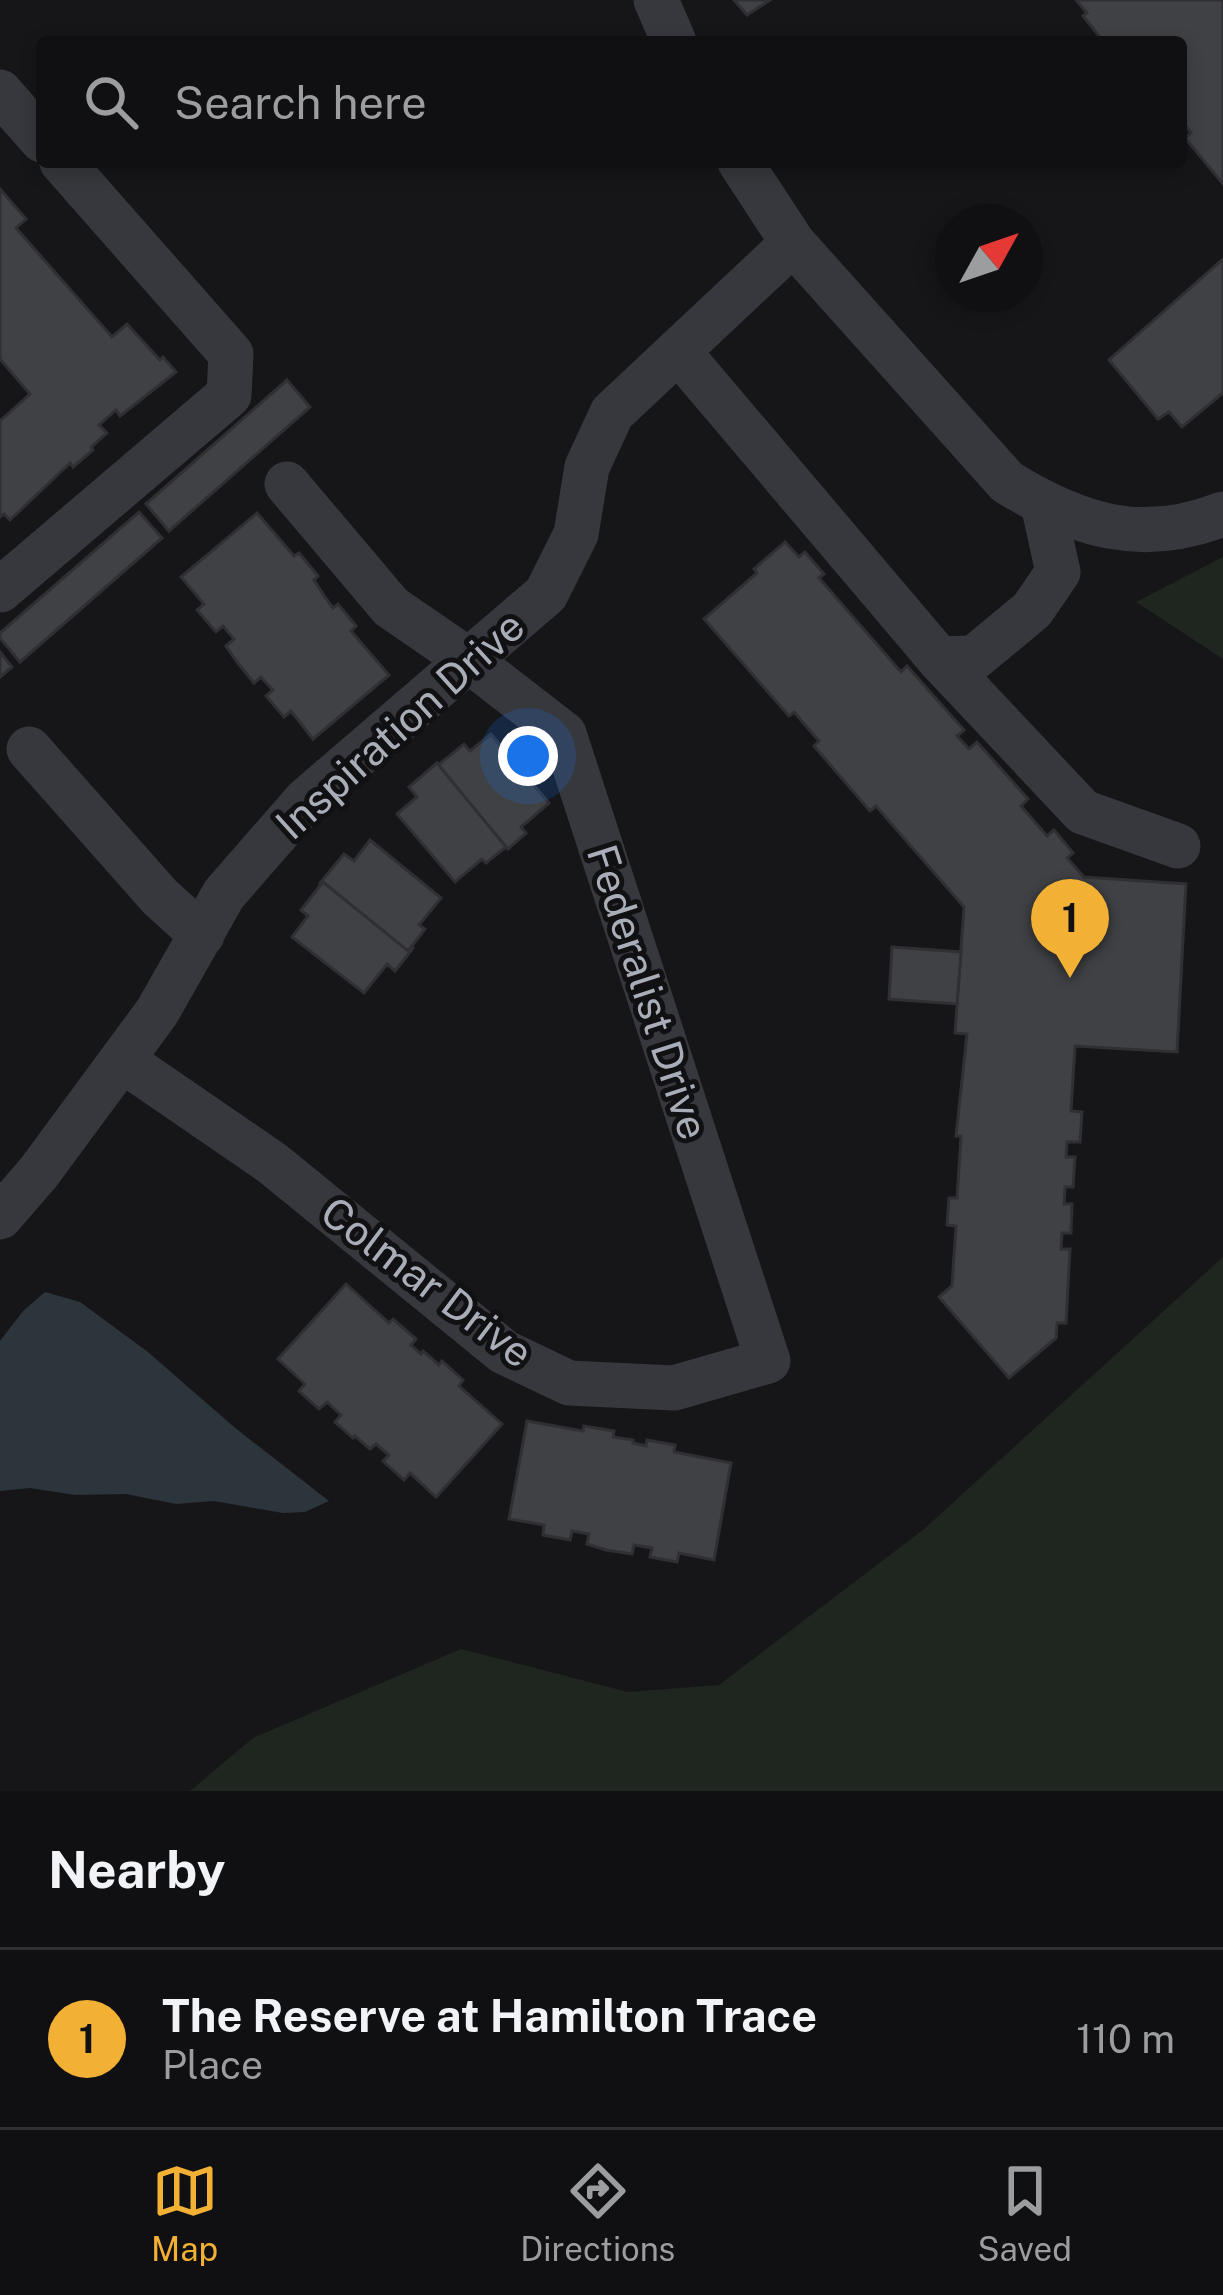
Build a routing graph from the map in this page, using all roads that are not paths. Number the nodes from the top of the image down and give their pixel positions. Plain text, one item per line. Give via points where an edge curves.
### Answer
1 (656, 0) edge
2 (671, 36) edge
3 (0, 92) edge
4 (36, 133) edge
5 (67, 168) edge
6 (744, 168) edge
7 (793, 243) junction
8 (678, 351) junction
9 (287, 484) dead end
10 (1042, 504) junction
11 (1223, 514) edge
12 (0, 590) edge
13 (938, 659) junction
14 (471, 662) junction
15 (29, 749) dead end
16 (1178, 846) dead end
17 (202, 935) junction
18 (122, 1060) junction
19 (0, 1217) edge
20 (768, 1361) joint

1 - 2 street
3 - 4 street
5 - 12 street via 231,355 229,395
6 - 7 street
7 - 8 street, Inspiration Drive
7 - 10 street via 1007,482
8 - 13 street
8 - 14 street, Inspiration Drive via 613,413 587,467 575,534 546,594
9 - 14 street, Federalist Drive via 391,607
10 - 11 street via 1094,524 1152,532
10 - 13 street via 1058,572 1032,610 974,658
13 - 16 street via 1083,812
14 - 17 street, Inspiration Drive via 306,800 224,895
14 - 20 street, Federalist Drive via 564,734
15 - 17 street
17 - 18 street, Inspiration Drive
18 - 19 street, Inspiration Drive
18 - 20 street, Colmar Drive via 272,1162 504,1352 569,1383 674,1388

